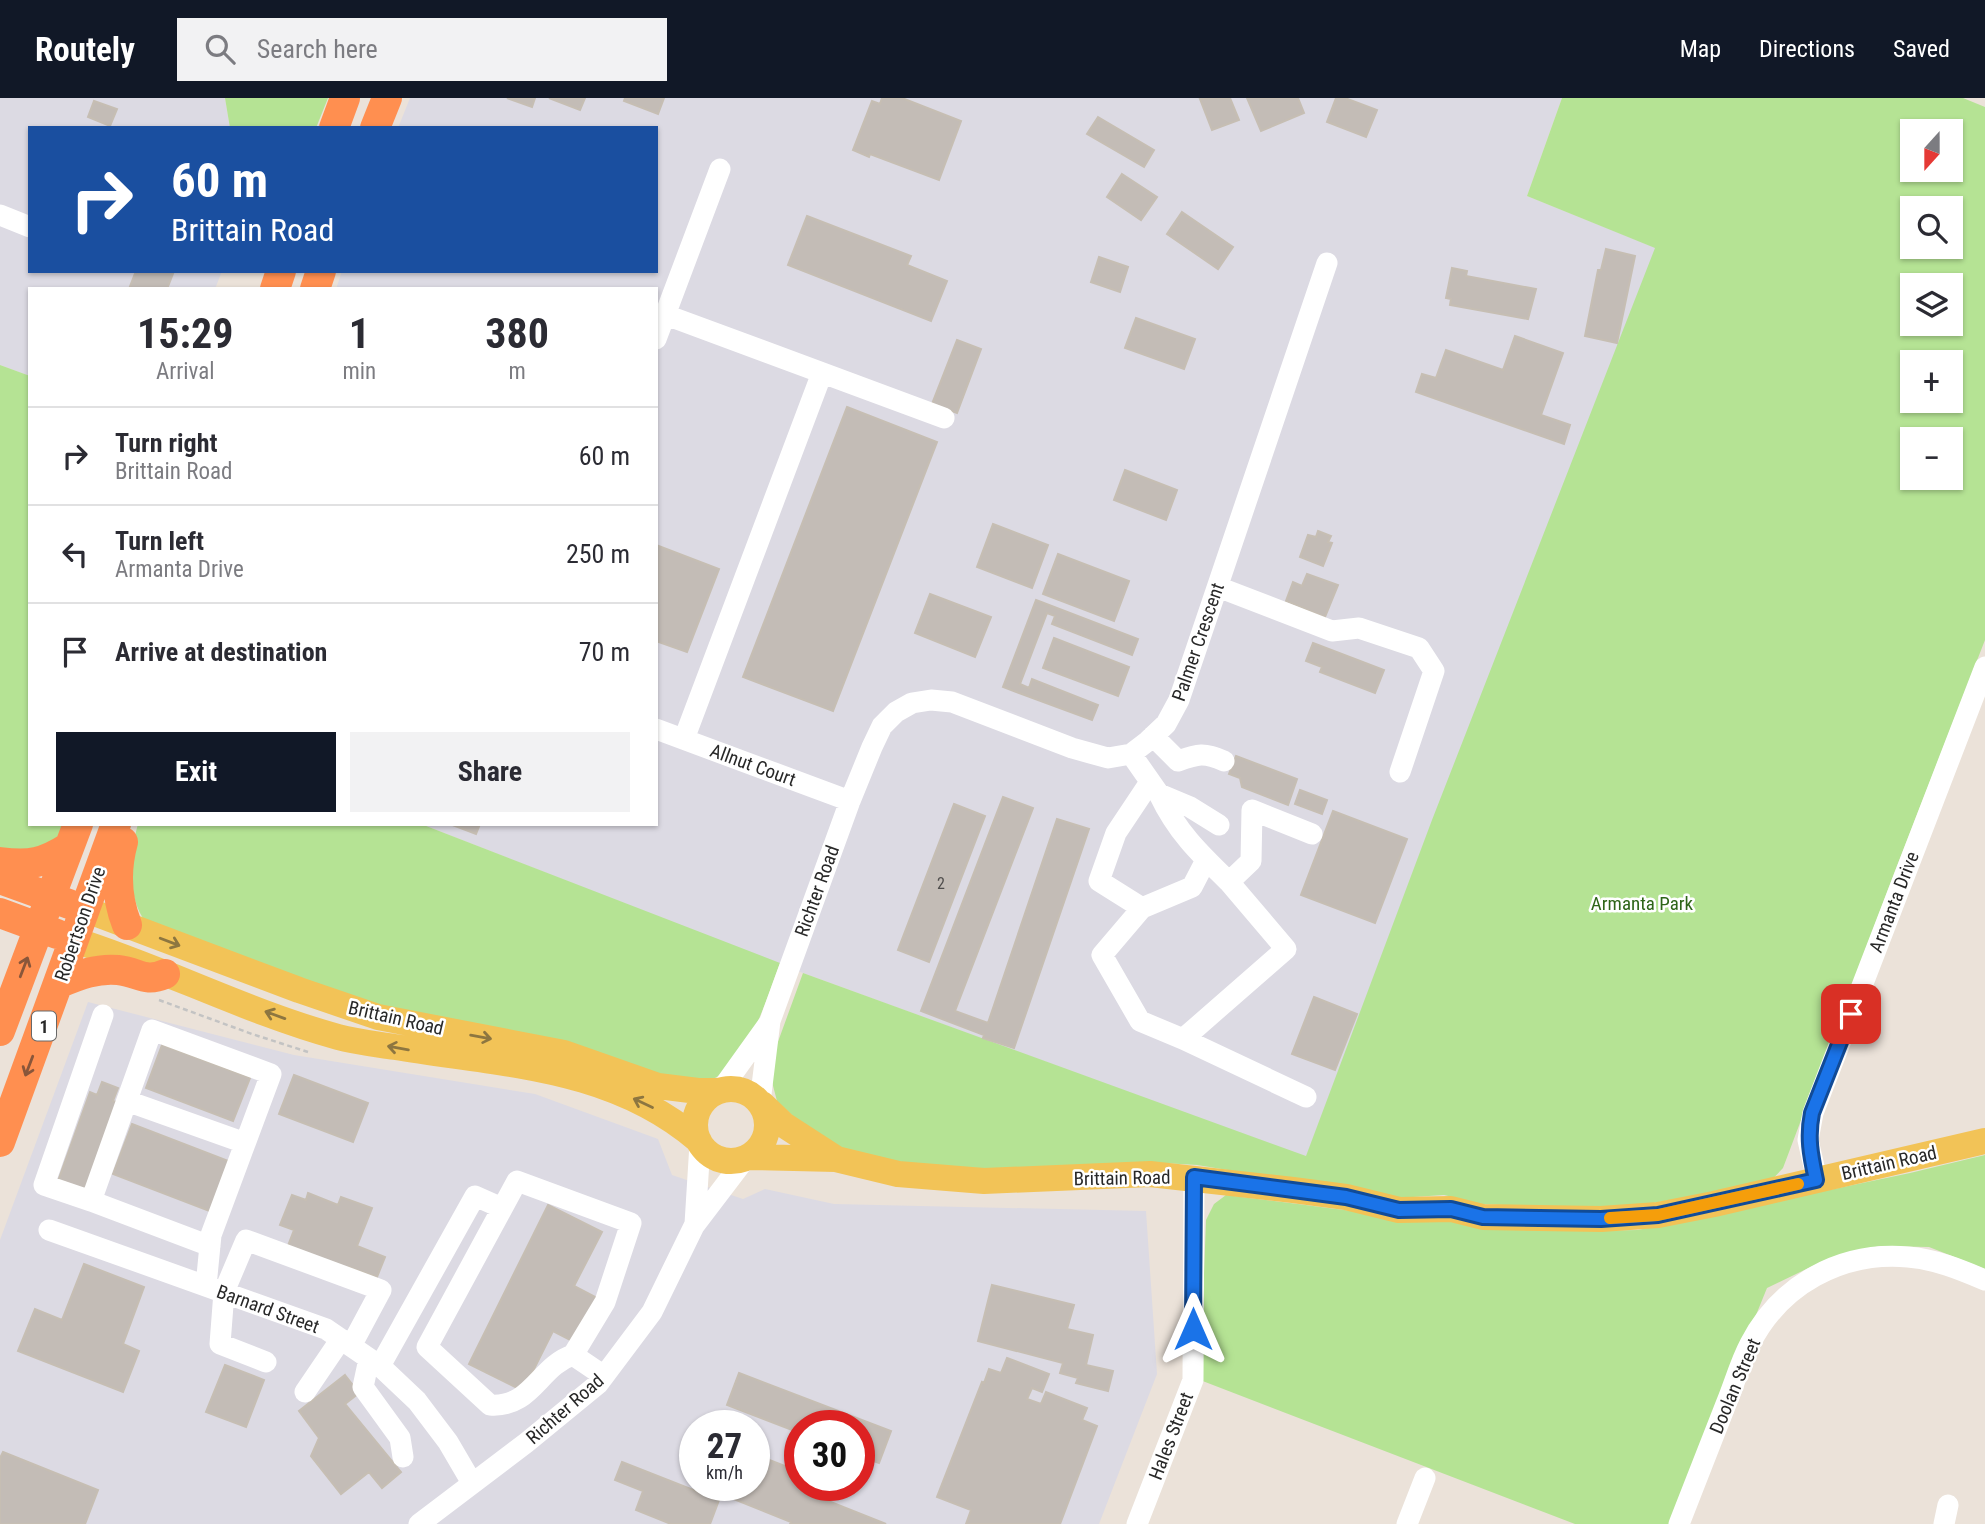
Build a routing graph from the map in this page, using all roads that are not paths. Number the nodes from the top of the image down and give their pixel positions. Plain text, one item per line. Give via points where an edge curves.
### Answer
1 (345, 98) edge
2 (387, 98) edge
3 (335, 126) edge
4 (376, 126) edge
5 (720, 169) dead end
6 (0, 215) edge
7 (28, 226) edge
8 (1327, 263) dead end
9 (666, 315) junction
10 (658, 334) edge
11 (822, 373) junction
12 (944, 418) dead end
13 (1218, 587) junction
14 (1985, 667) edge
15 (658, 730) edge
16 (1153, 736) junction
17 (684, 740) junction
18 (1131, 754) junction
19 (1224, 761) dead end
20 (1400, 772) dead end
21 (1155, 788) junction
22 (850, 801) junction
23 (1219, 825) dead end
24 (115, 826) edge
25 (122, 826) edge
26 (1311, 834) dead end
27 (74, 836) edge
28 (1206, 860) junction
29 (0, 862) edge
30 (0, 879) edge
31 (1229, 882) junction
32 (50, 898) junction
33 (1142, 908) junction
34 (84, 909) junction
35 (0, 913) edge
36 (127, 925) junction
37 (39, 927) junction
38 (74, 940) junction
39 (165, 974) junction
40 (60, 983) junction
41 (103, 1015) dead end
42 (770, 1021) junction
43 (0, 1031) edge
44 (1183, 1039) junction
45 (719, 1090) junction
46 (1307, 1097) dead end
47 (127, 1101) junction
48 (761, 1103) junction
49 (1985, 1141) edge
50 (0, 1142) edge
51 (245, 1143) junction
52 (700, 1143) junction
53 (747, 1158) junction
54 (836, 1159) junction
55 (1194, 1177) junction
56 (1816, 1180) junction
57 (91, 1201) junction
58 (502, 1208) junction
59 (694, 1226) junction
60 (49, 1230) dead end
61 (210, 1246) junction
62 (430, 1276) junction
63 (1985, 1280) edge
64 (215, 1289) junction
65 (458, 1290) junction
66 (346, 1343) junction
67 (573, 1355) junction
68 (266, 1362) dead end
69 (375, 1362) junction
70 (604, 1376) junction
71 (305, 1392) dead end
72 (432, 1421) junction
73 (1425, 1478) dead end
74 (472, 1483) junction
75 (419, 1524) edge
76 (1137, 1524) edge
77 (1407, 1524) edge
78 (1679, 1524) edge

1 - 3 highway
2 - 4 highway
5 - 9 street
6 - 7 street
8 - 13 street, Palmer Crescent
9 - 10 street
9 - 11 street
11 - 12 street
11 - 17 street
13 - 16 street, Palmer Crescent via 1179,700 1166,724
13 - 20 street via 1332,631 1359,628 1419,648 1434,671
14 - 56 street, Armanta Drive via 1812,1113 1808,1140
15 - 17 street, Allnut Court
16 - 18 street, Palmer Crescent
16 - 19 street via 1178,761 1208,754
17 - 22 street, Allnut Court
18 - 21 street
18 - 22 street via 1108,758 1072,748 952,702 912,703 882,726
21 - 23 street
21 - 28 street via 1172,821
21 - 33 street via 1116,833 1099,881
22 - 42 street, Richter Road
24 - 34 highway, Robertson Drive
25 - 36 highway via 117,881
26 - 31 street via 1252,810 1251,861
27 - 29 highway via 50,860 20,865
27 - 32 highway, Robertson Drive
28 - 31 street
28 - 33 street via 1192,887
30 - 32 highway
31 - 44 street via 1286,949
32 - 34 highway
32 - 37 highway, 1
33 - 44 street via 1102,955 1140,1021
34 - 36 main road, Brittain Road
34 - 38 highway, Robertson Drive / 1
35 - 37 highway
36 -> 45 main road, Brittain Road via 378,1017 564,1054 658,1086
37 - 38 highway
43 -> 37 highway, 1
38 - 39 main road, Brittain Road
38 - 40 highway, Robertson Drive / 1
39 - 40 highway via 152,980 116,970 92,971
52 -> 39 main road, Brittain Road via 655,1109 576,1077 525,1065 339,1038
40 -> 50 highway, Robertson Drive / 1
41 - 57 street via 44,1185
42 - 45 street, Richter Road
42 - 48 street, Richter Road
44 - 46 street
45 - 48 main road via 742,1090
45 - 52 main road via 700,1106 695,1117
47 - 51 street
47 - 51 street via 152,1030 271,1074
47 - 57 street
48 - 53 main road via 767,1115 765,1139
48 - 54 main road, Brittain Road via 784,1125
49 - 56 main road, Brittain Road
51 - 61 street
52 - 53 main road via 725,1161
52 - 59 street, Richter Road
53 - 54 main road, Brittain Road
53 - 59 street, Richter Road
54 - 55 main road, Brittain Road via 898,1174 984,1181 1150,1174
55 - 56 main road, Brittain Road via 1346,1197 1399,1210 1588,1219 1658,1215
55 - 76 street, Hales Street via 1193,1380
57 - 61 street
58 - 62 street via 475,1196
58 - 65 street
58 - 67 street via 517,1181 631,1223 605,1302
59 - 70 street, Richter Road via 652,1312
60 - 64 street, Barnard Street
61 - 64 street
62 - 65 street
62 - 69 street
63 - 78 street, Doolan Street via 1908,1257 1865,1258 1830,1267 1798,1286 1772,1310 1750,1344
64 - 66 street, Barnard Street via 326,1329
64 - 66 street via 246,1240 381,1290
64 - 68 street via 220,1344
65 - 67 street via 427,1347 489,1405 502,1405 528,1394 560,1360
66 - 69 street, Barnard Street
66 - 71 street
67 - 70 street
69 - 72 street, Barnard Street
69 - 72 street via 363,1387 401,1448
70 - 74 street, Richter Road
72 - 74 street, Barnard Street
73 - 77 street
74 - 75 street, Richter Road

